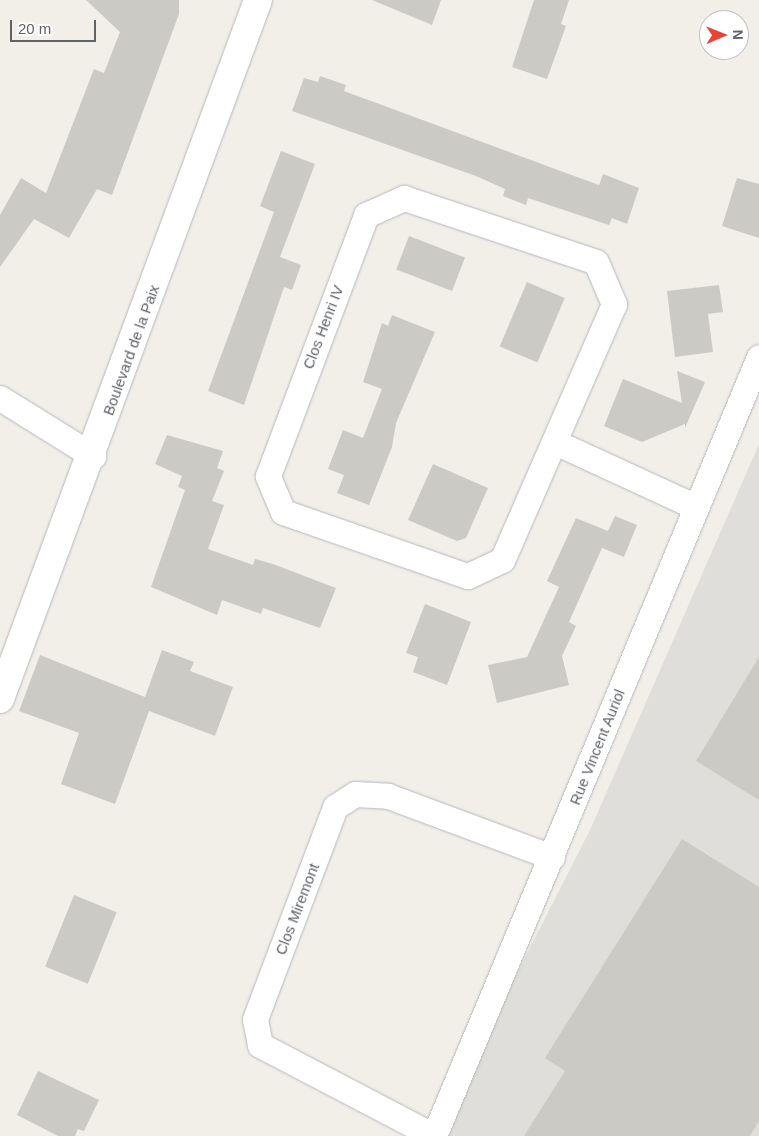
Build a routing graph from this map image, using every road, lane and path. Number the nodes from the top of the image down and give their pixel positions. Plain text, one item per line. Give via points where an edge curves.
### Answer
1 (258, 0) edge
2 (759, 357) edge
3 (0, 398) edge
4 (555, 442) junction
5 (94, 456) junction
6 (696, 507) junction
7 (0, 699) edge
8 (552, 857) junction
9 (434, 1136) edge

1 - 5 main road, Boulevard de la Paix
2 - 6 street, Rue Vincent Auriol
3 - 5 street
4 - 4 street, Clos Henri IV via 614,304 596,262 404,198 366,215 268,476 283,512 467,576 502,560
4 - 6 street
5 - 7 main road, Boulevard de la Paix
6 - 8 street, Rue Vincent Auriol
8 - 9 street, Rue Vincent Auriol
8 - 9 street, Clos Miremont via 388,796 355,794 335,807 255,1019 260,1045

